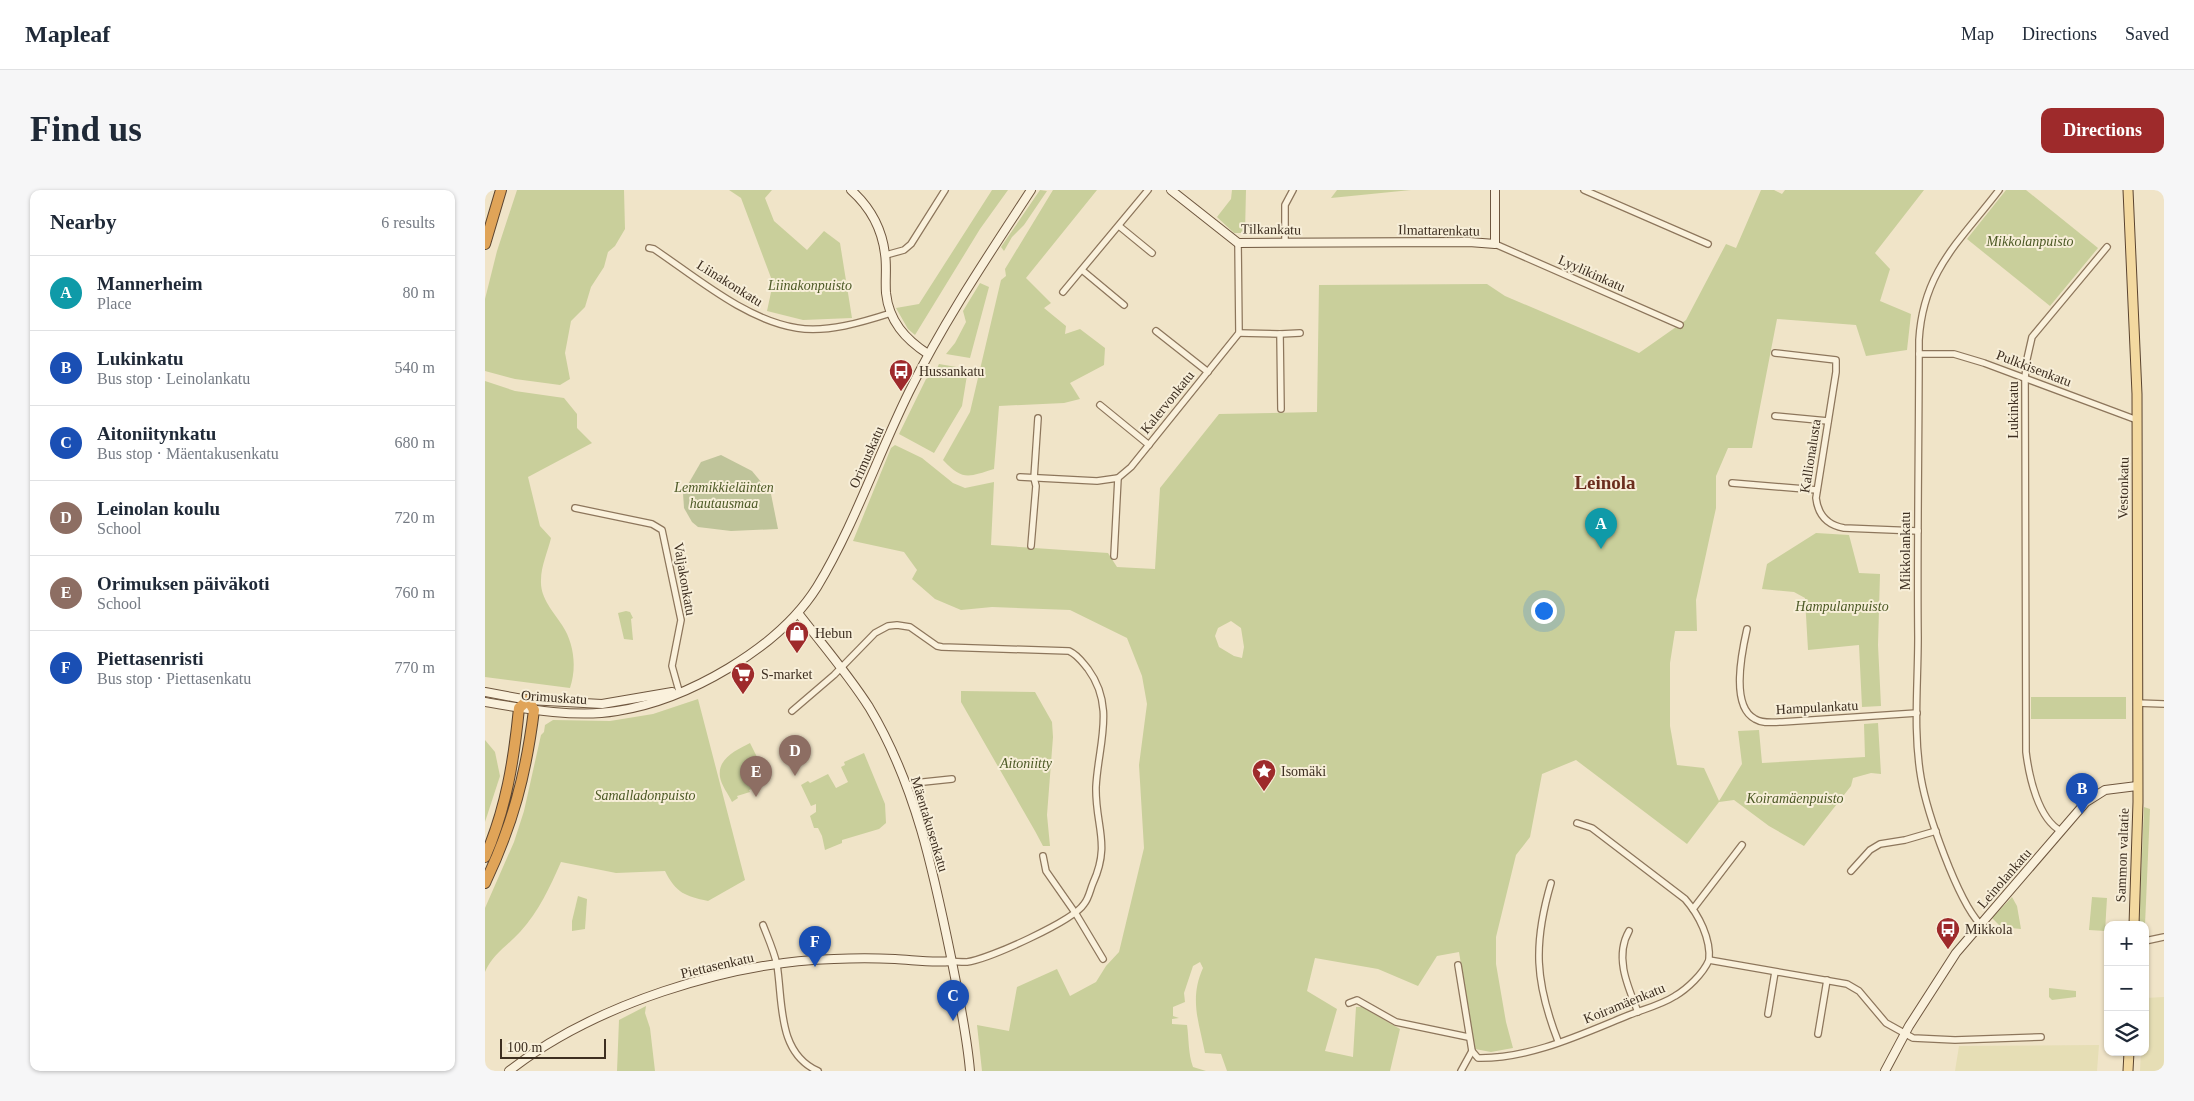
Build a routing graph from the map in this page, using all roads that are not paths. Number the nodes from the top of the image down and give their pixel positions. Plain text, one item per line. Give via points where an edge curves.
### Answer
1 (501, 190) edge
2 (851, 190) edge
3 (945, 190) edge
4 (1031, 190) edge
5 (1148, 190) edge
6 (1171, 190) edge
7 (1293, 190) edge
8 (1495, 190) edge
9 (1584, 190) edge
10 (1999, 190) edge
11 (2128, 190) edge
12 (1119, 226) junction
13 (1238, 242) junction
14 (1285, 242) junction
15 (1389, 242) joint
16 (485, 244) edge
17 (1495, 244) junction
18 (1708, 244) dead end
19 (2107, 247) dead end
20 (649, 248) dead end
21 (1152, 253) dead end
22 (886, 255) junction
23 (1082, 270) junction
24 (1063, 292) dead end
25 (1124, 305) dead end
26 (891, 313) junction
27 (1679, 325) dead end
28 (1156, 331) dead end
29 (1239, 333) junction
30 (1300, 333) dead end
31 (1280, 334) junction
32 (1775, 353) dead end
33 (928, 354) junction
34 (1919, 354) junction
35 (1208, 372) junction
36 (2025, 378) junction
37 (1100, 405) dead end
38 (1281, 409) dead end
39 (1775, 416) dead end
40 (1038, 418) dead end
41 (2137, 420) junction
42 (1828, 422) junction
43 (1149, 445) junction
44 (1020, 477) dead end
45 (1034, 478) junction
46 (1118, 478) junction
47 (1732, 483) dead end
48 (1817, 490) junction
49 (575, 508) dead end
50 (1917, 531) junction
51 (1031, 546) dead end
52 (1114, 556) dead end
53 (797, 613) junction
54 (1747, 629) dead end
55 (841, 668) junction
56 (679, 691) junction
57 (485, 692) edge
58 (528, 700) junction
59 (485, 702) edge
60 (2137, 703) junction
61 (2164, 704) edge
62 (519, 708) junction
63 (534, 710) junction
64 (793, 710) dead end
65 (1917, 713) junction
66 (952, 779) dead end
67 (907, 786) junction
68 (2137, 786) junction
69 (1577, 823) dead end
70 (1936, 831) junction
71 (2061, 831) junction
72 (1742, 845) dead end
73 (1043, 856) dead end
74 (485, 858) edge
75 (1851, 870) dead end
76 (485, 883) edge
77 (1551, 883) dead end
78 (1693, 909) junction
79 (1076, 914) junction
80 (2133, 921) edge
81 (1980, 924) junction
82 (763, 925) dead end
83 (1629, 931) dead end
84 (2164, 937) edge
85 (2149, 940) edge
86 (1103, 959) dead end
87 (1709, 960) junction
88 (951, 961) junction
89 (777, 964) junction
90 (1458, 965) dead end
91 (1775, 972) junction
92 (1827, 980) junction
93 (1349, 1003) dead end
94 (1638, 1012) junction
95 (1768, 1014) dead end
96 (1818, 1034) dead end
97 (1905, 1034) junction
98 (1469, 1037) junction
99 (2041, 1037) dead end
100 (1558, 1042) junction
101 (1472, 1051) junction
102 (2129, 1056) edge
103 (509, 1071) edge
104 (818, 1071) edge
105 (970, 1071) edge
106 (1461, 1071) edge
107 (1885, 1071) edge
108 (2128, 1071) edge

1 - 16 highway
2 - 22 main road via 871,213
3 - 22 street via 911,244 904,250
4 - 33 main road, Orimuskatu via 956,303
5 - 12 street
6 - 13 main road, Tilkankatu
7 - 14 street via 1285,205
8 - 17 main road, Ilmattarenkatu
9 - 18 street
10 - 34 street, Mikkolankatu via 1936,272 1924,304
11 - 41 main road, Vestonkatu
12 - 21 street
12 - 23 street
13 - 14 main road, Tilkankatu
13 - 29 street
14 - 15 main road, Tilkankatu
15 - 17 main road, Ilmattarenkatu
17 - 27 street, Lyylikinkatu
19 - 36 street, Lukinkatu via 2032,337
20 - 26 street, Liinakonkatu via 771,322 799,328 821,328
22 - 26 main road via 886,292
23 - 24 street
23 - 25 street
26 - 33 main road via 906,338
28 - 35 street
29 - 31 street
29 - 35 street, Kalervonkatu
30 - 31 street
31 - 38 street
32 - 42 street, Kallionalusta via 1836,360
33 - 53 main road, Orimuskatu via 843,538 816,589
34 - 36 street, Pulkkisenkatu via 1954,354
34 - 50 street, Mikkolankatu
35 - 43 street, Kalervonkatu
36 - 41 street, Pulkkisenkatu
36 - 71 street, Lukinkatu via 2026,752 2043,812 2049,823
37 - 43 street
39 - 42 street
40 - 45 street
41 - 60 main road, Vestonkatu
42 - 48 street, Kallionalusta
43 - 46 street, Kalervonkatu
44 - 45 street
45 - 46 street via 1097,481
45 - 51 street
46 - 52 street
47 - 48 street
48 - 50 street, Kallionalusta via 1817,507 1834,526
49 - 56 street, Valjakonkatu via 652,524 661,530 681,620 672,666
50 - 65 street, Mikkolankatu
53 - 55 main road, Mäentakusenkatu
53 - 56 main road, Orimuskatu via 770,640 719,674
54 - 65 street, Hampulankatu via 1741,654 1740,685 1742,701 1752,718 1761,722 1782,722
55 - 64 street
55 - 67 main road, Mäentakusenkatu via 879,727
55 - 79 street via 875,633 897,625 910,628 942,648 1065,650 1076,654 1098,685 1104,716 1096,788 1103,854 1085,903
56 - 58 main road, Orimuskatu via 602,704
56 - 63 main road, Orimuskatu via 665,699 616,711
57 - 58 main road, Orimuskatu
58 - 62 highway
58 - 63 highway
59 - 62 main road, Orimuskatu
60 - 61 street
60 - 68 main road, Vestonkatu
62 - 63 main road, Orimuskatu
62 - 74 highway via 505,801
63 - 76 highway via 517,804
65 - 70 street, Mikkolankatu via 1921,776
66 - 67 street
67 - 88 main road, Mäentakusenkatu via 943,915
68 - 71 main road, Leinolankatu via 2097,794
68 - 80 main road, Sammon valtatie
69 - 78 street via 1597,832 1680,895
70 - 75 street via 1879,844
70 - 81 street, Mikkolankatu via 1969,911
71 - 81 main road, Leinolankatu
72 - 78 street
73 - 79 street via 1045,871
77 - 100 street via 1540,927 1539,962 1543,998
78 - 87 street via 1703,931
79 - 86 street
79 - 88 street via 1006,949 966,962
81 - 97 main road, Leinolankatu via 1943,973
82 - 89 street
83 - 94 street via 1623,961
84 - 85 street
87 - 91 street
87 - 94 street, Koiramäenkatu via 1677,996
88 - 89 main road, Piettasenkatu via 864,958
88 - 105 main road, Mäentakusenkatu
89 - 103 main road, Piettasenkatu via 696,981 634,1003 567,1034
89 - 104 street via 780,1000 789,1041 801,1060
90 - 98 street
91 - 92 street
91 - 95 street
92 - 96 street
92 - 97 street via 1855,988 1879,1017
93 - 98 street via 1357,1000 1396,1022
94 - 100 street, Koiramäenkatu
97 - 99 street via 1913,1038 1946,1040
97 - 107 main road, Leinolankatu
98 - 101 street
100 - 101 street, Koiramäenkatu via 1500,1057 1478,1058
101 - 106 street
102 - 108 main road

